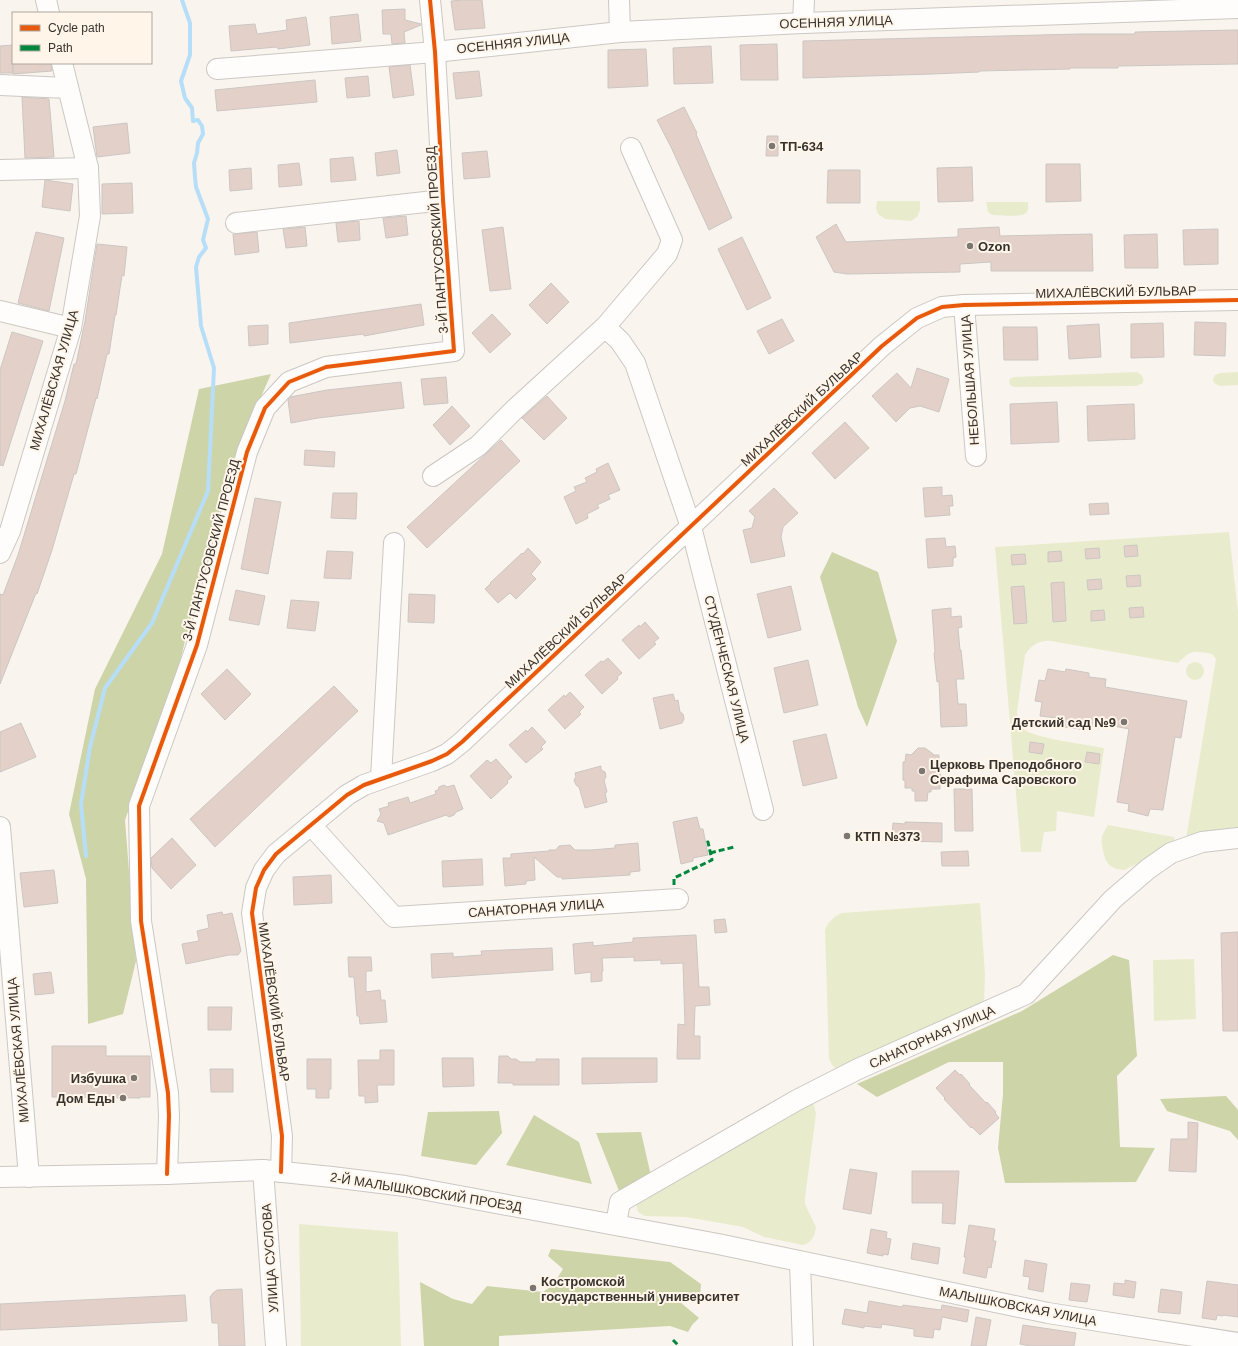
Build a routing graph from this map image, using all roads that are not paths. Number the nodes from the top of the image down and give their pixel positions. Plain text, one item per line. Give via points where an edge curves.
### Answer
1 (46, 0) edge
2 (430, 0) edge
3 (619, 0) edge
4 (804, 0) edge
5 (1238, 8) edge
6 (49, 12) edge
7 (803, 23) junction
8 (620, 32) junction
9 (435, 52) junction
10 (62, 64) edge
11 (217, 69) dead end
12 (0, 85) edge
13 (68, 88) junction
14 (631, 148) dead end
15 (88, 168) junction
16 (0, 170) edge
17 (443, 200) junction
18 (236, 223) dead end
19 (1238, 300) edge
20 (964, 305) junction
21 (0, 311) edge
22 (605, 327) junction
23 (71, 328) junction
24 (976, 456) dead end
25 (433, 476) dead end
26 (691, 527) junction
27 (394, 543) dead end
28 (0, 553) edge
29 (381, 778) junction
30 (763, 810) dead end
31 (312, 825) junction
32 (0, 827) edge
33 (1238, 838) edge
34 (678, 899) dead end
35 (272, 1171) junction
36 (167, 1174) junction
37 (0, 1177) edge
38 (29, 1177) junction
39 (616, 1224) junction
40 (800, 1262) junction
41 (1238, 1343) edge
42 (276, 1346) edge
43 (803, 1346) edge

1 - 6 street
2 - 9 street, 3-Й ПАНТУСОВСКИЙ ПРОЕЗД
3 - 8 street
4 - 7 street
5 - 7 street, ОСЕННЯЯ УЛИЦА
7 - 8 street, ОСЕННЯЯ УЛИЦА
8 - 9 street, ОСЕННЯЯ УЛИЦА
9 - 11 street
9 - 17 street, 3-Й ПАНТУСОВСКИЙ ПРОЕЗД
10 - 13 street, МИХАЛЁВСКАЯ УЛИЦА
12 - 13 street
13 - 15 street, МИХАЛЁВСКАЯ УЛИЦА
14 - 22 street via 672,240 667,254
15 - 16 street
15 - 23 street, МИХАЛЁВСКАЯ УЛИЦА via 90,216
17 - 18 street, 3-Й ПАНТУСОВСКИЙ ПРОЕЗД
17 - 36 street, 3-Й ПАНТУСОВСКИЙ ПРОЕЗД via 454,352 326,367 289,382 265,408 247,452 197,645 139,806 141,921 168,1093
19 - 20 street, МИХАЛЁВСКИЙ БУЛЬВАР
20 - 24 street, НЕБОЛЬШАЯ УЛИЦА
20 - 26 street, МИХАЛЁВСКИЙ БУЛЬВАР via 942,307 911,322 882,346
21 - 23 street
22 - 25 street via 478,446
22 - 26 street, СТУДЕНЧЕСКАЯ УЛИЦА via 620,341 635,363
23 - 28 street, МИХАЛЁВСКАЯ УЛИЦА via 10,531
26 - 29 street, МИХАЛЁВСКИЙ БУЛЬВАР via 462,742 447,754 432,761
26 - 30 street, СТУДЕНЧЕСКАЯ УЛИЦА
27 - 29 street
29 - 31 street, МИХАЛЁВСКИЙ БУЛЬВАР via 347,795
31 - 34 street, САНАТОРНАЯ УЛИЦА via 394,917
31 - 35 street, МИХАЛЁВСКИЙ БУЛЬВАР via 276,854 264,870 256,888 252,913 282,1136
32 - 38 street, МИХАЛЁВСКАЯ УЛИЦА
33 - 39 street, САНАТОРНАЯ УЛИЦА via 1202,842 1171,853 1113,899 1026,994 858,1069 797,1100 620,1202
35 - 36 street, 2-Й МАЛЫШКОВСКИЙ ПРОЕЗД
35 - 39 street, 2-Й МАЛЫШКОВСКИЙ ПРОЕЗД via 405,1186
35 - 42 street, УЛИЦА СУСЛОВА
36 - 38 street, 2-Й МАЛЫШКОВСКИЙ ПРОЕЗД
37 - 38 street, 2-Й МАЛЫШКОВСКИЙ ПРОЕЗД
39 - 40 street, 2-Й МАЛЫШКОВСКИЙ ПРОЕЗД
40 - 41 street, МАЛЫШКОВСКАЯ УЛИЦА via 1048,1313
40 - 43 street

